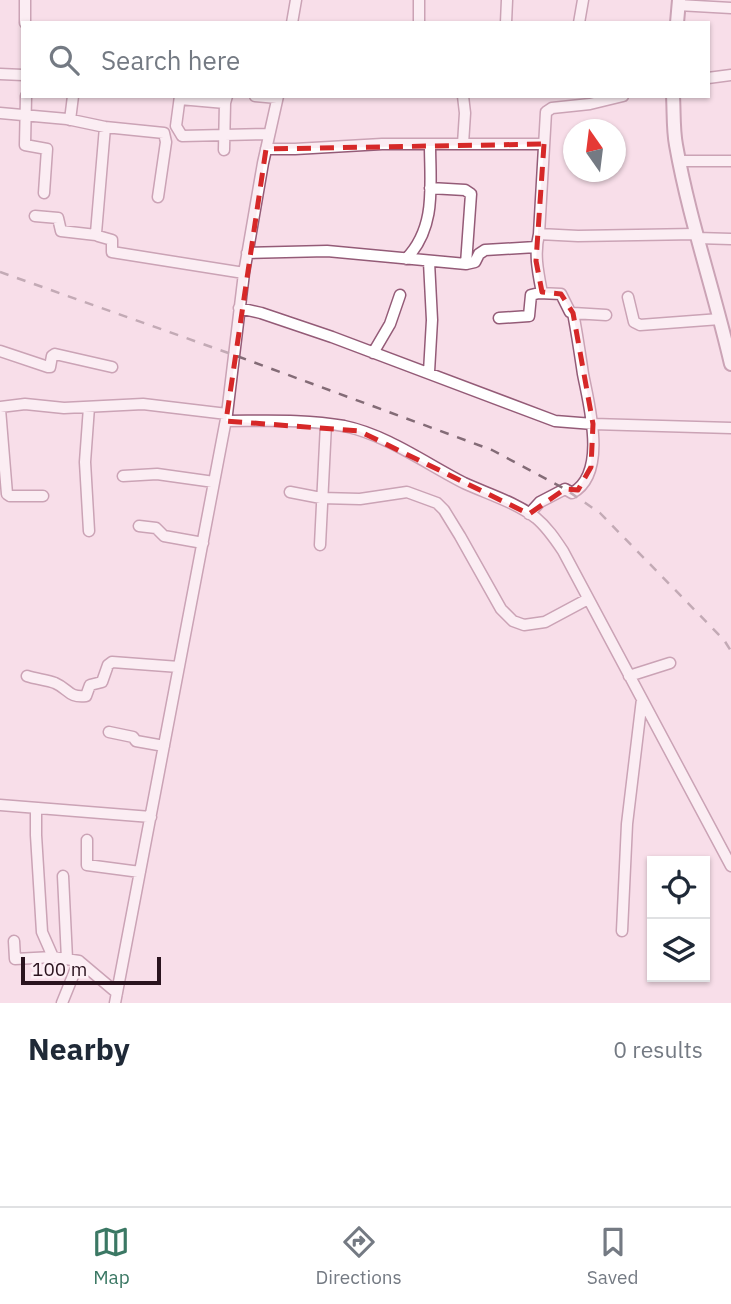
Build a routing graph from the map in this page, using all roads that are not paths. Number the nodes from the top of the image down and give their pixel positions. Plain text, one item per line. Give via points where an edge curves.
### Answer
1 (25, 0) edge
2 (296, 0) edge
3 (419, 0) edge
4 (507, 0) edge
5 (583, 0) edge
6 (678, 3) edge
7 (731, 8) edge
8 (25, 21) edge
9 (292, 21) edge
10 (419, 21) edge
11 (506, 21) edge
12 (579, 21) edge
13 (677, 21) edge
14 (0, 74) edge
15 (21, 75) edge
16 (731, 75) edge
17 (710, 78) edge
18 (26, 98) edge
19 (73, 98) edge
20 (180, 98) edge
21 (278, 98) edge
22 (463, 98) edge
23 (548, 98) edge
24 (615, 98) edge
25 (673, 98) edge
26 (226, 100) edge
27 (549, 108) junction
28 (0, 113) edge
29 (26, 116) junction
30 (70, 120) junction
31 (104, 127) junction
32 (269, 134) junction
33 (224, 136) junction
34 (430, 144) junction
35 (463, 144) junction
36 (544, 144) junction
37 (266, 149) junction
38 (224, 150) dead end
39 (731, 160) edge
40 (680, 161) junction
41 (429, 188) junction
42 (44, 193) dead end
43 (158, 197) dead end
44 (35, 216) dead end
45 (539, 233) junction
46 (96, 235) junction
47 (696, 236) junction
48 (731, 239) edge
49 (536, 247) junction
50 (247, 253) junction
51 (406, 259) junction
52 (429, 262) junction
53 (466, 264) junction
54 (244, 273) junction
55 (542, 293) junction
56 (400, 295) dead end
57 (628, 297) dead end
58 (239, 308) junction
59 (573, 313) junction
60 (606, 315) dead end
61 (499, 317) dead end
62 (724, 323) edge
63 (0, 351) edge
64 (373, 353) junction
65 (731, 364) edge
66 (112, 366) dead end
67 (429, 372) junction
68 (89, 407) junction
69 (0, 408) edge
70 (227, 417) junction
71 (326, 424) junction
72 (593, 424) junction
73 (731, 428) edge
74 (122, 476) dead end
75 (214, 482) junction
76 (290, 492) dead end
77 (43, 496) dead end
78 (321, 498) junction
79 (529, 514) junction
80 (139, 526) dead end
81 (89, 531) dead end
82 (203, 543) junction
83 (320, 545) dead end
84 (588, 599) junction
85 (670, 663) dead end
86 (179, 667) junction
87 (27, 676) dead end
88 (629, 676) junction
89 (642, 699) junction
90 (109, 732) dead end
91 (164, 746) junction
92 (0, 805) edge
93 (36, 808) junction
94 (150, 817) junction
95 (87, 840) dead end
96 (731, 866) edge
97 (140, 872) junction
98 (63, 876) dead end
99 (622, 932) dead end
100 (14, 941) dead end
101 (53, 957) junction
102 (66, 959) junction
103 (79, 961) junction
104 (116, 998) edge
105 (62, 1003) edge

1 - 8 street
2 - 9 street
3 - 10 street
4 - 11 street
5 - 12 street
6 - 7 street
6 - 13 main road
14 - 15 street
16 - 17 street
18 - 29 street
19 - 30 street
20 - 26 street
20 - 33 street via 176,126 182,136
21 - 32 street
22 - 35 street
23 - 27 street
24 - 27 street
25 - 40 main road
26 - 33 street
27 - 36 street
28 - 29 street
29 - 30 street
29 - 42 street via 25,145 47,149
30 - 31 street
31 - 43 street via 164,133
31 - 46 street
32 - 33 street
32 - 37 street
33 - 38 street
34 - 35 street
34 - 37 street
34 - 41 street
35 - 36 street
36 - 45 street
37 - 50 street
39 - 40 street
40 - 47 main road
41 - 51 street via 425,232
41 - 53 street via 471,194
44 - 46 street via 58,218 61,231
45 - 47 street
45 - 49 street
46 - 54 street via 112,240 113,254
47 - 48 street
47 - 62 main road
49 - 53 street via 482,251 475,262
49 - 55 street
50 - 51 street via 327,251
50 - 54 street
51 - 52 street
52 - 53 street
52 - 67 street
54 - 58 street
55 - 59 street via 561,293
55 - 61 street via 531,295 529,316
56 - 64 street
57 - 62 street via 634,321 640,325
58 - 64 street
58 - 70 street
59 - 60 street
59 - 72 street
62 - 65 main road
63 - 66 street via 48,367 55,354
64 - 67 street
67 - 72 street via 543,418
68 - 69 street via 25,404
68 - 70 street via 159,404
68 - 81 street via 85,462
69 - 77 street via 7,494
70 - 71 street
70 - 75 street
71 - 78 street
71 - 79 street via 385,441
72 - 73 street
72 - 79 street via 587,479 578,490 565,489 540,502
74 - 75 street via 157,474
75 - 82 street
76 - 78 street
78 - 83 street
78 - 84 street via 360,499 407,492 437,503 501,609 513,621 524,625 545,622
79 - 84 street via 554,536
80 - 82 street
82 - 86 street
84 - 88 street
85 - 88 street
86 - 87 street via 112,662 103,681 90,685 82,696
86 - 91 street
88 - 89 street
89 - 96 street
89 - 99 street via 626,824
90 - 91 street
91 - 94 street
92 - 93 street
93 - 94 street
93 - 101 street via 42,932
94 - 97 street
95 - 97 street via 87,865
97 - 104 street
98 - 102 street
100 - 101 street via 15,959
101 - 102 street
102 - 103 street
103 - 104 street
103 - 105 street

